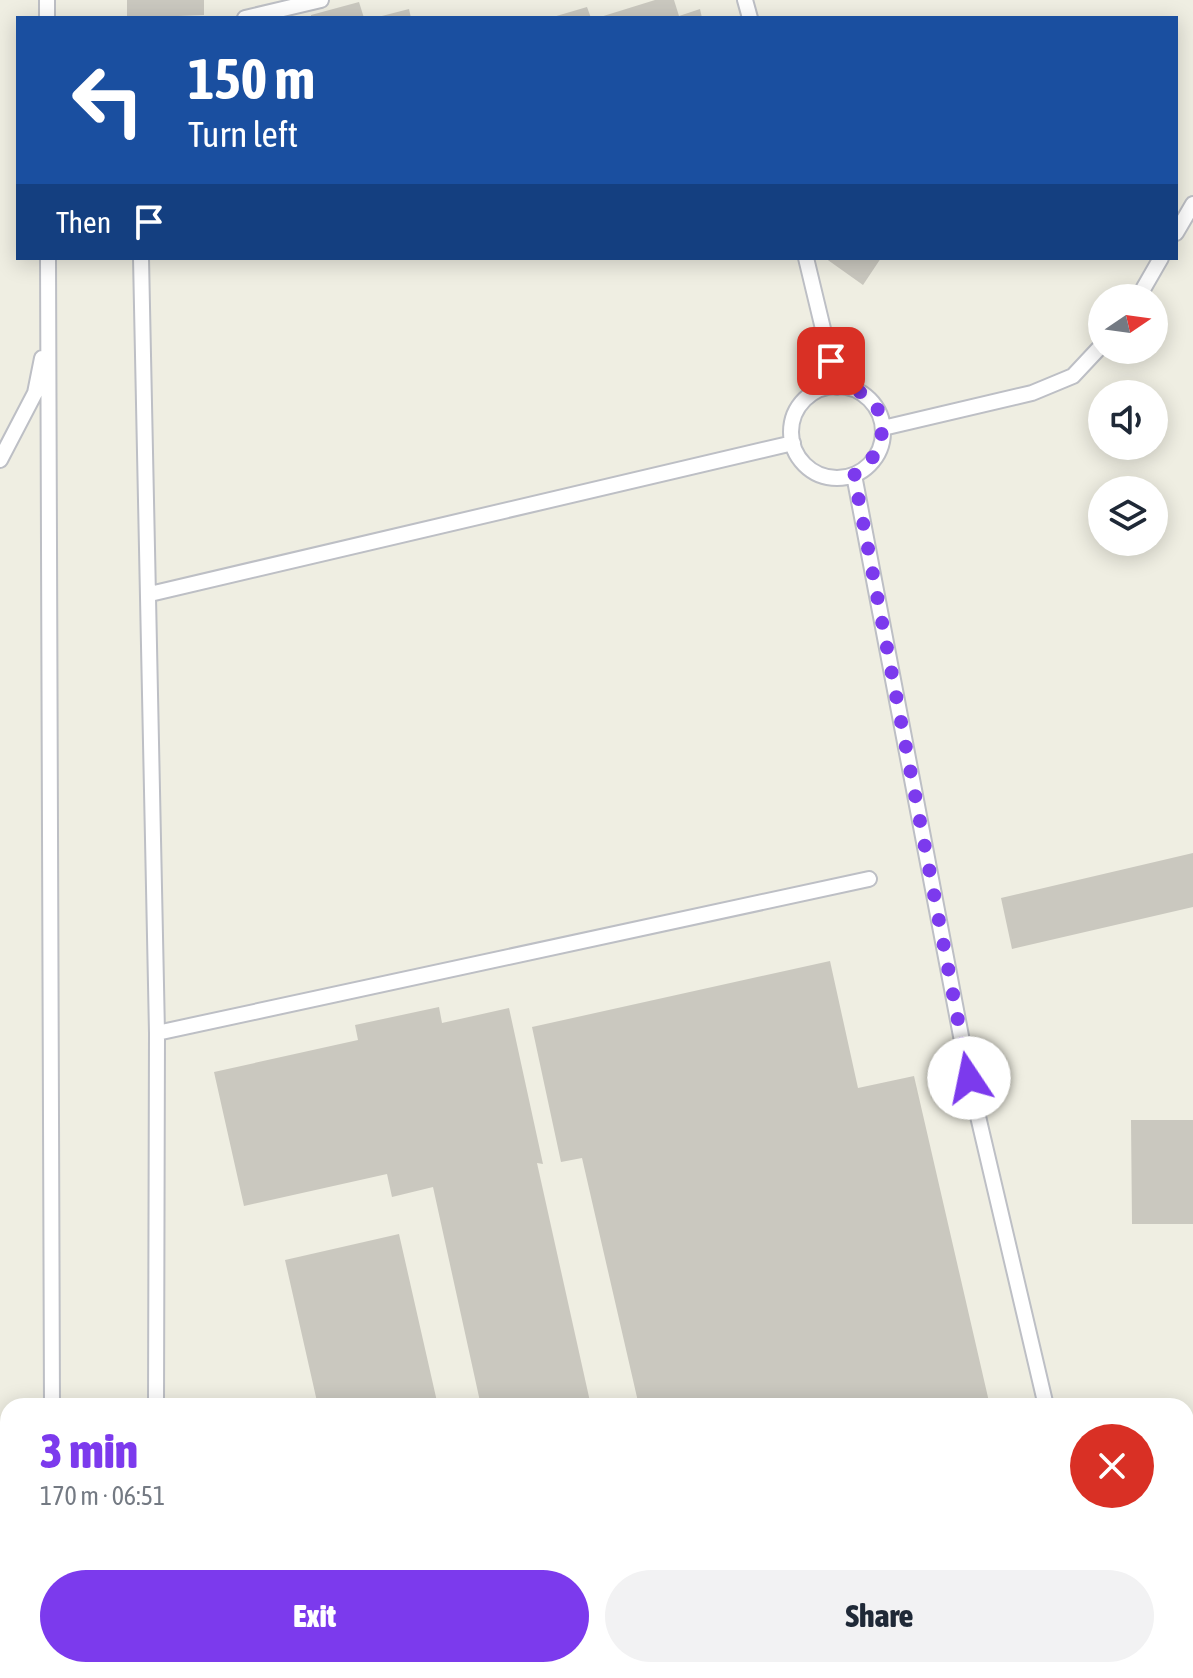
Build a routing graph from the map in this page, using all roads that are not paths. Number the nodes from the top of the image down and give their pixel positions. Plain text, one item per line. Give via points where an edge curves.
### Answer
1 (321, 0) edge
2 (253, 16) edge
3 (1193, 204) edge
4 (1178, 230) edge
5 (48, 260) edge
6 (141, 260) edge
7 (806, 260) edge
8 (1160, 260) edge
9 (1146, 284) edge
10 (49, 327) junction
11 (1088, 360) edge
12 (837, 387) junction
13 (883, 428) junction
14 (793, 443) junction
15 (0, 460) edge
16 (854, 475) junction
17 (150, 594) junction
18 (869, 879) dead end
19 (157, 1033) junction
20 (52, 1398) edge
21 (156, 1398) edge
22 (1044, 1398) edge

1 - 2 lane
3 - 4 lane
5 - 10 lane
6 - 17 lane
7 - 12 lane
8 - 9 lane
10 - 15 lane via 35,393
10 - 20 lane
11 - 13 lane via 1073,376 1032,393
12 - 13 lane via 860,392 871,401
12 - 14 lane via 804,400 795,413
13 - 16 lane via 876,456
14 - 16 lane via 809,469 839,478
14 - 17 lane
16 - 22 lane via 969,1078
17 - 19 lane
18 - 19 lane
19 - 21 lane

